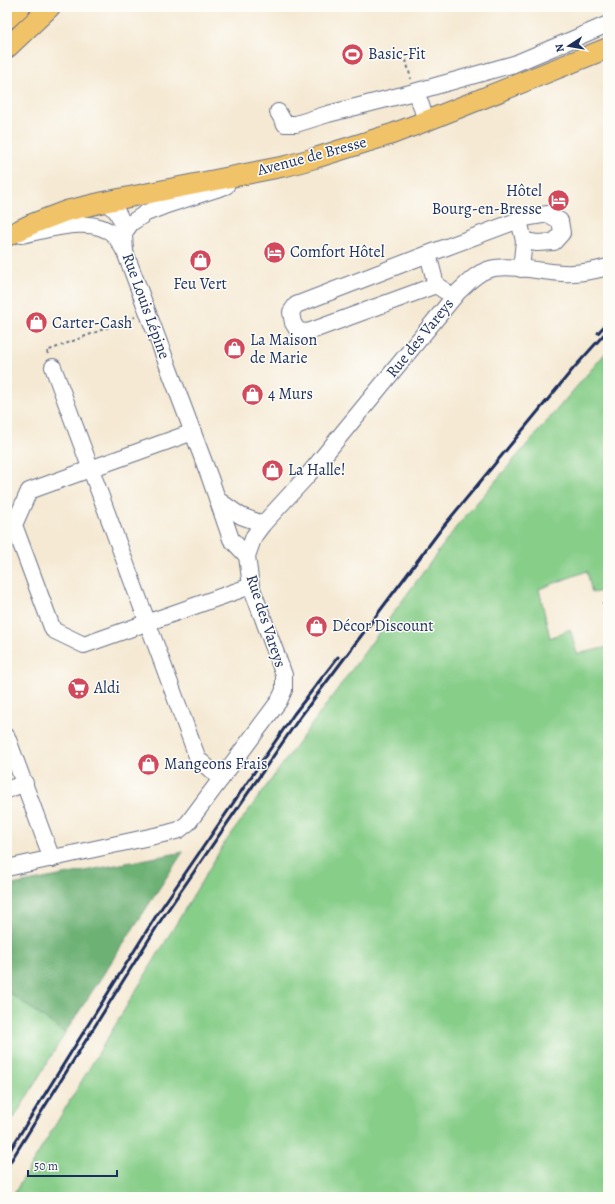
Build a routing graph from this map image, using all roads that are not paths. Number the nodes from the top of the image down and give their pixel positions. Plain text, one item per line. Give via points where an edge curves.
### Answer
1 (20, 7) edge
2 (50, 7) edge
3 (7, 19) edge
4 (608, 24) edge
5 (7, 48) edge
6 (608, 48) edge
7 (414, 92) junction
8 (278, 112) dead end
9 (426, 121) junction
10 (286, 166) junction
11 (104, 202) junction
12 (519, 220) junction
13 (124, 233) junction
14 (7, 236) edge
15 (7, 239) edge
16 (524, 241) junction
17 (125, 252) junction
18 (428, 254) junction
19 (608, 267) edge
20 (521, 268) junction
21 (436, 285) junction
22 (454, 296) junction
23 (53, 367) road end
24 (193, 432) junction
25 (90, 469) junction
26 (218, 500) junction
27 (263, 524) junction
28 (247, 556) junction
29 (251, 586) junction
30 (147, 623) junction
31 (7, 737) edge
32 (221, 779) junction
33 (25, 783) junction
34 (7, 790) edge
35 (52, 858) junction
36 (7, 868) edge

1 - 3 main road
2 - 5 main road
4 - 7 street via 514,64
6 - 9 main road, Avenue de Bresse
7 - 8 street via 296,124 285,124
7 - 9 street
9 - 10 main road, Avenue de Bresse
10 - 11 main road, Avenue de Bresse
10 - 13 street, Rue Louis Lépine via 152,211 131,223
11 - 13 street via 116,211
11 - 14 main road, Avenue de Bresse via 48,217
12 - 16 street
12 - 16 street via 548,214 560,221 562,233 554,242
12 - 18 street
13 - 17 street, Rue Louis Lépine
15 - 17 street via 89,225 103,228 114,236
16 - 20 street
17 - 24 street, Rue Louis Lépine
18 - 21 street
18 - 21 street via 296,304 291,312 293,323 298,331 308,332
19 - 20 street, Rue des Vareys via 590,272 564,273
20 - 22 street, Rue des Vareys via 498,267 486,270 476,275
21 - 22 street
22 - 27 street, Rue des Vareys via 308,475
23 - 25 street
24 - 25 street
24 - 26 street, Rue Louis Lépine
25 - 30 street
25 - 30 street via 29,491 14,525 45,611 53,630 84,645
26 - 27 street via 241,516
26 - 28 street, Rue Louis Lépine via 232,539
27 - 28 street, Rue des Vareys via 254,536
28 - 29 street, Rue des Vareys
29 - 30 street
29 - 32 street, Rue des Vareys via 284,675 284,690 279,701
30 - 32 street via 198,759
31 - 33 street
32 - 35 street, Rue des Vareys via 188,823 179,830
33 - 34 street
33 - 35 street
35 - 36 street, Rue des Vareys

